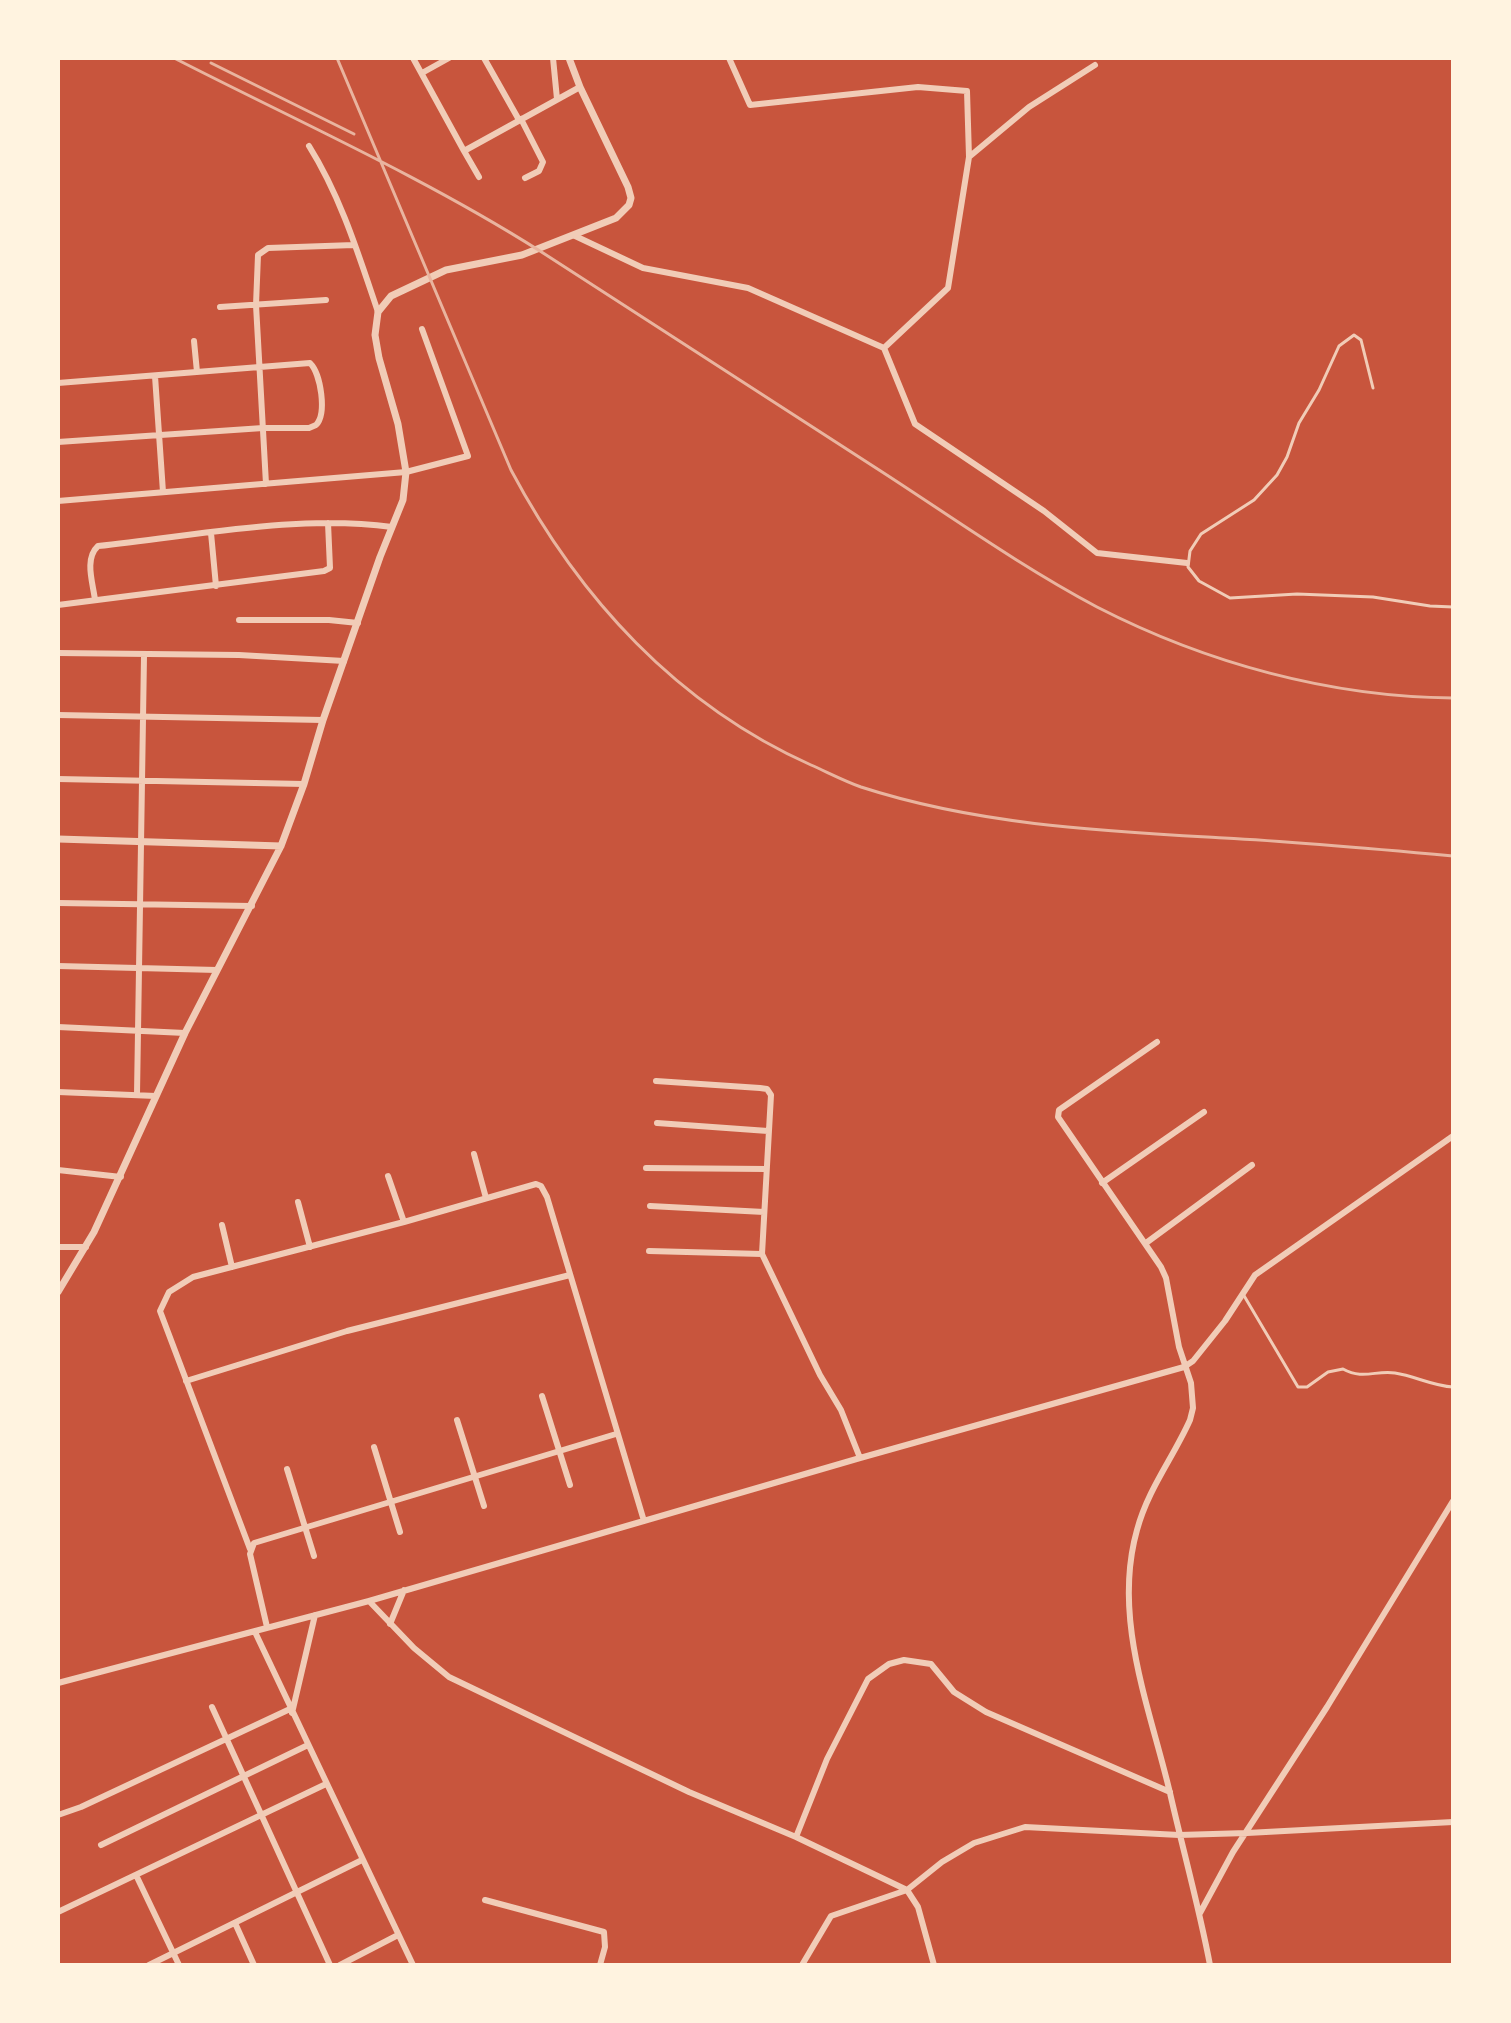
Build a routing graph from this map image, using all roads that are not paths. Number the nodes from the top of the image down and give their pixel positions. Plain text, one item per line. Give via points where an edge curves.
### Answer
1 (413, 58) edge
2 (449, 58) edge
3 (484, 58) edge
4 (553, 58) edge
5 (729, 58) edge
6 (571, 59) edge
7 (1095, 65) dead end
8 (422, 73) junction
9 (580, 87) junction
10 (557, 99) junction
11 (520, 120) junction
12 (309, 146) dead end
13 (464, 151) junction
14 (969, 157) junction
15 (479, 177) dead end
16 (525, 178) dead end
17 (573, 235) junction
18 (354, 245) junction
19 (326, 300) dead end
20 (256, 305) junction
21 (220, 307) dead end
22 (378, 312) junction
23 (422, 329) dead end
24 (194, 341) dead end
25 (884, 348) junction
26 (260, 368) junction
27 (197, 372) junction
28 (155, 376) junction
29 (58, 383) edge
30 (1373, 388) dead end
31 (263, 428) junction
32 (160, 435) junction
33 (58, 442) edge
34 (406, 472) junction
35 (266, 484) junction
36 (163, 492) junction
37 (58, 501) edge
38 (328, 523) junction
39 (392, 527) junction
40 (211, 533) junction
41 (1187, 563) junction
42 (216, 586) junction
43 (95, 600) junction
44 (58, 605) edge
45 (1453, 607) edge
46 (239, 620) dead end
47 (358, 623) junction
48 (58, 653) edge
49 (144, 656) junction
50 (344, 661) junction
51 (58, 715) edge
52 (143, 717) junction
53 (323, 720) junction
54 (58, 779) edge
55 (142, 781) junction
56 (304, 784) junction
57 (58, 839) edge
58 (141, 841) junction
59 (281, 846) junction
60 (58, 903) edge
61 (140, 903) junction
62 (252, 906) junction
63 (58, 966) edge
64 (139, 966) junction
65 (217, 970) junction
66 (58, 1027) edge
67 (138, 1030) junction
68 (185, 1033) junction
69 (1157, 1042) dead end
70 (656, 1081) dead end
71 (58, 1092) edge
72 (137, 1094) junction
73 (156, 1096) junction
74 (1204, 1112) dead end
75 (657, 1123) dead end
76 (768, 1131) junction
77 (1453, 1136) edge
78 (474, 1154) dead end
79 (1252, 1165) dead end
80 (646, 1168) dead end
81 (766, 1169) junction
82 (58, 1170) edge
83 (388, 1176) dead end
84 (121, 1177) junction
85 (1102, 1183) junction
86 (486, 1198) junction
87 (298, 1202) dead end
88 (650, 1206) dead end
89 (764, 1212) junction
90 (404, 1222) junction
91 (222, 1225) dead end
92 (1146, 1243) junction
93 (58, 1247) edge
94 (86, 1247) junction
95 (310, 1247) junction
96 (649, 1251) dead end
97 (762, 1254) junction
98 (232, 1267) junction
99 (570, 1275) junction
100 (58, 1292) edge
101 (1242, 1292) junction
102 (1184, 1367) junction
103 (186, 1381) junction
104 (1453, 1387) edge
105 (542, 1396) dead end
106 (457, 1420) dead end
107 (616, 1434) junction
108 (374, 1447) dead end
109 (559, 1451) junction
110 (860, 1458) junction
111 (287, 1469) dead end
112 (475, 1477) junction
113 (570, 1485) dead end
114 (1453, 1501) edge
115 (391, 1503) junction
116 (484, 1506) dead end
117 (644, 1521) junction
118 (306, 1529) junction
119 (400, 1532) dead end
120 (250, 1549) junction
121 (314, 1556) dead end
122 (404, 1590) junction
123 (369, 1601) junction
124 (315, 1615) junction
125 (390, 1624) junction
126 (267, 1627) junction
127 (255, 1632) junction
128 (58, 1683) edge
129 (212, 1707) dead end
130 (291, 1711) junction
131 (226, 1739) junction
132 (308, 1745) junction
133 (243, 1776) junction
134 (326, 1784) junction
135 (1170, 1792) junction
136 (58, 1815) edge
137 (261, 1815) junction
138 (1453, 1822) edge
139 (1247, 1833) junction
140 (1179, 1835) junction
141 (796, 1837) junction
142 (101, 1845) dead end
143 (362, 1860) junction
144 (136, 1875) junction
145 (907, 1890) junction
146 (297, 1893) junction
147 (485, 1900) dead end
148 (58, 1912) edge
149 (1200, 1913) junction
150 (235, 1923) junction
151 (398, 1935) junction
152 (173, 1953) junction
153 (149, 1965) edge
154 (179, 1965) edge
155 (254, 1965) edge
156 (330, 1965) edge
157 (340, 1965) edge
158 (413, 1965) edge
159 (600, 1965) edge
160 (802, 1965) edge
161 (934, 1965) edge
162 (1210, 1965) edge

1 - 8 street
2 - 8 street
3 - 11 street
4 - 10 street
5 - 14 street via 750,105 918,87 967,91
6 - 9 street
7 - 14 street via 1029,107
8 - 13 street
9 - 10 street
9 - 17 street via 631,198 616,218
10 - 11 street
11 - 13 street
11 - 16 street via 543,162 539,171
12 - 18 street via 323,167
13 - 15 street
14 - 25 street via 948,288
17 - 22 street via 507,260 446,270 391,296
17 - 25 street via 643,268 748,288
18 - 20 street via 264,250 258,255
18 - 22 street
19 - 20 street
20 - 21 street
20 - 26 street
22 - 34 street via 379,358
23 - 34 street via 468,456
24 - 27 street
25 - 41 street via 915,424 1097,553
26 - 27 street
26 - 31 street
26 - 31 street via 310,363 317,371 322,416 309,428
27 - 28 street
28 - 29 street
28 - 32 street
30 - 41 lane via 1361,340 1354,335 1339,346 1277,475 1254,500 1201,534
31 - 32 street
31 - 35 street
32 - 33 street
32 - 36 street
34 - 35 street
34 - 39 street
35 - 36 street
36 - 37 street
38 - 39 street
38 - 40 street
38 - 42 street via 330,568
39 - 47 street
40 - 42 street
40 - 43 street via 98,546 90,558
41 - 45 lane via 1199,581 1230,598 1358,596
42 - 43 street
43 - 44 street
46 - 47 street
47 - 50 street
48 - 49 street
49 - 50 street
49 - 52 street
50 - 53 street
51 - 52 street
52 - 53 street
52 - 55 street
53 - 56 street
54 - 55 street
55 - 56 street
55 - 58 street
56 - 59 street
57 - 58 street
58 - 59 street
58 - 61 street
59 - 62 street
60 - 61 street
61 - 62 street
61 - 64 street
62 - 65 street
63 - 64 street
64 - 65 street
64 - 67 street
65 - 68 street
66 - 67 street
67 - 68 street
67 - 72 street
68 - 73 street
69 - 85 street via 1059,1110 1060,1124
70 - 76 street via 767,1089
71 - 72 street
72 - 73 street
73 - 84 street
74 - 85 street
75 - 76 street
76 - 81 street
77 - 101 street via 1255,1275
78 - 86 street
79 - 92 street
80 - 81 street
81 - 89 street
82 - 84 street
83 - 90 street
84 - 94 street
85 - 92 street
86 - 90 street
86 - 99 street via 541,1186
87 - 95 street
88 - 89 street
89 - 97 street
90 - 95 street
91 - 98 street
92 - 102 street via 1166,1278
93 - 94 street
94 - 100 street
95 - 98 street
96 - 97 street
97 - 110 street
98 - 103 street via 193,1277 169,1292 160,1311
99 - 103 street via 347,1331
99 - 107 street
101 - 102 street via 1225,1321
101 - 104 lane via 1298,1387 1343,1369 1371,1375 1391,1372
102 - 110 street
102 - 135 street via 1193,1408 1136,1530 1129,1591 1135,1654
103 - 120 street
105 - 109 street
106 - 112 street
107 - 109 street
107 - 117 street
108 - 115 street
109 - 112 street
109 - 113 street
110 - 117 street
111 - 118 street
112 - 115 street
112 - 116 street
114 - 139 street
115 - 118 street
115 - 119 street
117 - 122 street
118 - 120 street via 254,1543
118 - 121 street
120 - 126 street
122 - 123 street
122 - 125 street
123 - 124 street
123 - 125 street
124 - 126 street
124 - 130 street
125 - 141 street via 449,1677
126 - 127 street
127 - 128 street
127 - 130 street
129 - 131 street
130 - 131 street
130 - 132 street
131 - 133 street
131 - 136 street
132 - 133 street
132 - 134 street
133 - 137 street
133 - 142 street
134 - 137 street
134 - 143 street
135 - 140 street
135 - 141 street via 986,1712 954,1692 931,1664 904,1660 868,1679 827,1759
137 - 144 street
137 - 146 street
138 - 139 street
139 - 140 street
139 - 149 street
140 - 145 street via 1025,1827 974,1843
140 - 149 street
141 - 145 street
143 - 146 street
143 - 151 street
144 - 148 street
144 - 152 street
145 - 160 street via 831,1916
145 - 161 street via 918,1907
146 - 150 street
146 - 156 street
147 - 159 street via 604,1932
149 - 162 street
150 - 152 street
150 - 155 street
151 - 157 street
151 - 158 street
152 - 153 street
152 - 154 street

